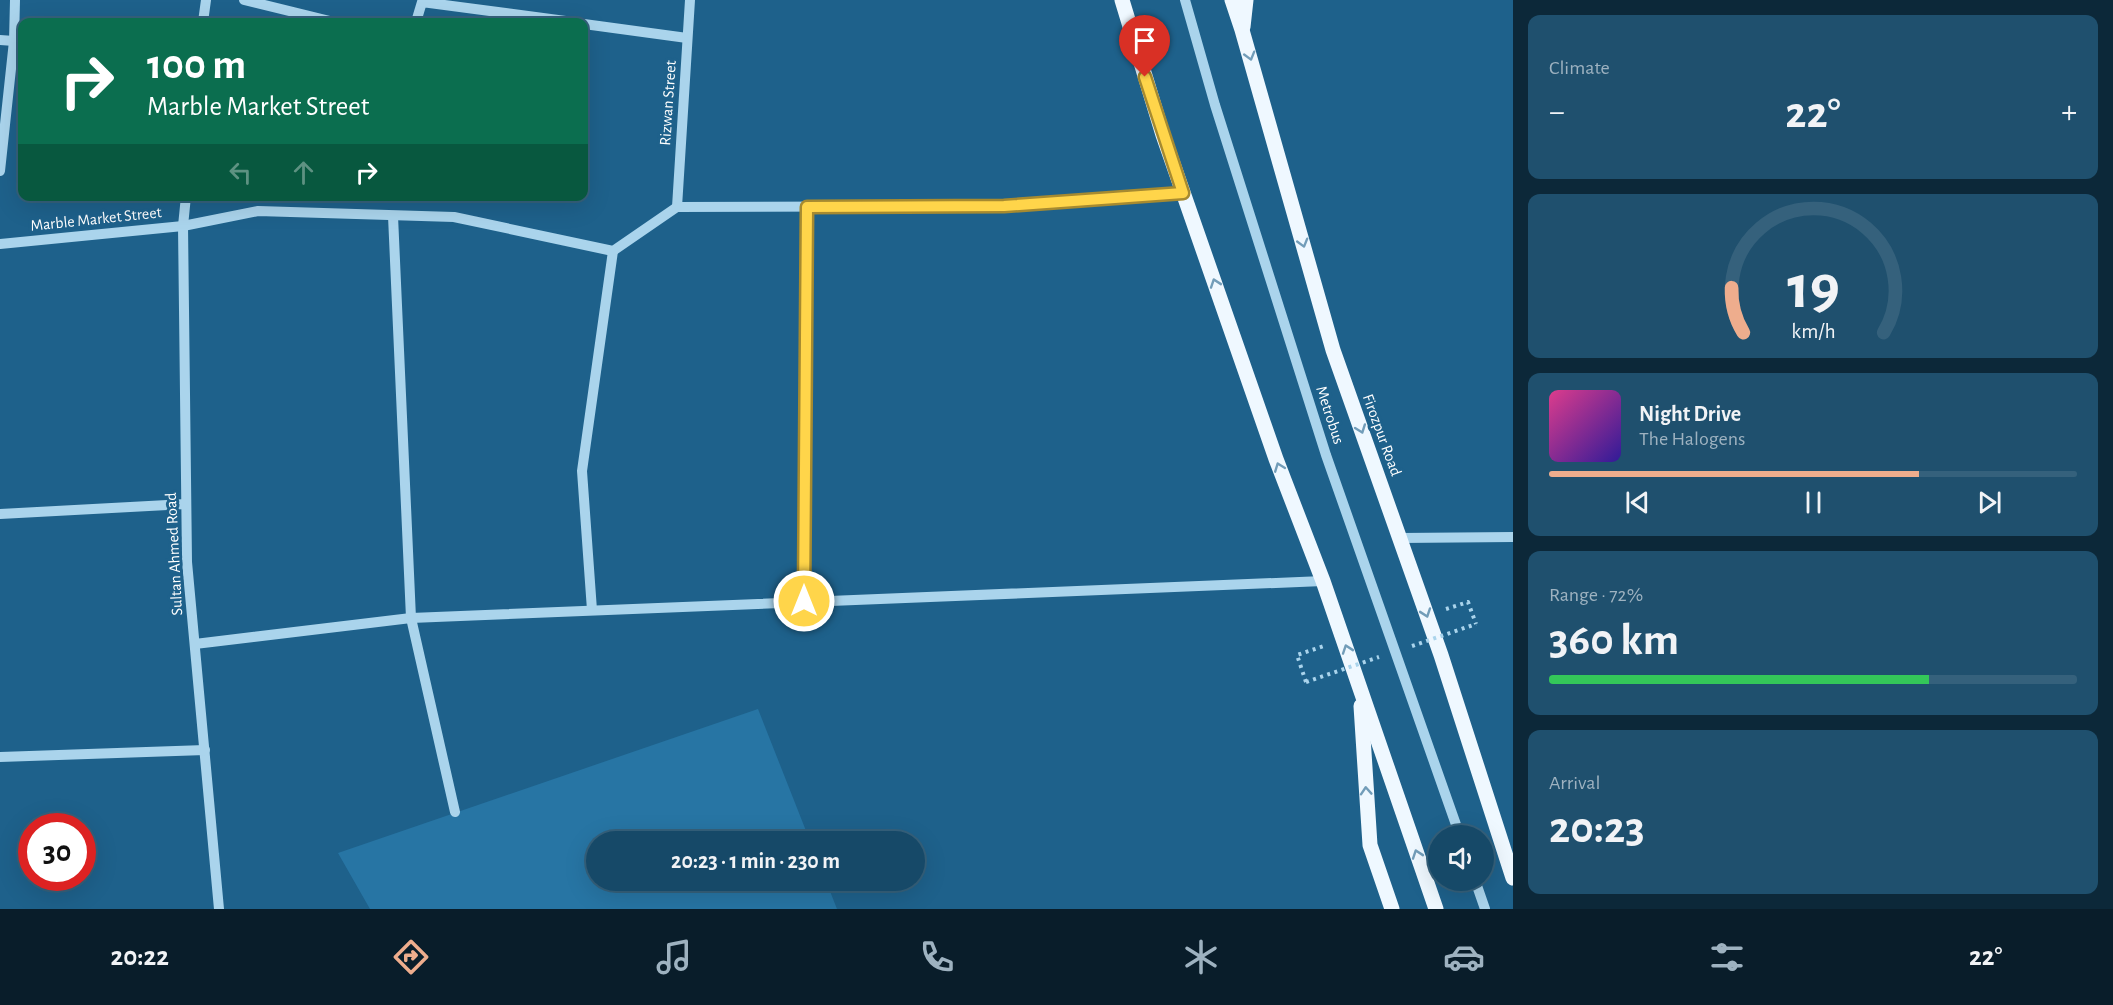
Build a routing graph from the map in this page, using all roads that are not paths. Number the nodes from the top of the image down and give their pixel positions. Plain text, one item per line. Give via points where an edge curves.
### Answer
1 (15, 0) edge
2 (206, 0) edge
3 (244, 0) edge
4 (690, 0) edge
5 (1122, 0) edge
6 (1185, 0) edge
7 (1232, 0) edge
8 (1246, 0) edge
9 (204, 18) edge
10 (318, 18) edge
11 (417, 18) edge
12 (543, 18) edge
13 (588, 25) edge
14 (1242, 30) junction
15 (687, 38) junction
16 (0, 40) edge
17 (14, 41) junction
18 (0, 171) edge
19 (1183, 193) junction
20 (186, 201) edge
21 (677, 207) junction
22 (807, 207) junction
23 (393, 216) junction
24 (183, 226) junction
25 (0, 244) edge
26 (613, 251) junction
27 (186, 504) junction
28 (0, 514) edge
29 (1513, 537) edge
30 (1400, 538) junction
31 (1323, 581) junction
32 (804, 601) junction
33 (592, 610) junction
34 (411, 618) junction
35 (195, 644) junction
36 (1360, 687) junction
37 (205, 750) junction
38 (0, 757) edge
39 (455, 812) dead end
40 (1456, 825) edge
41 (1513, 878) edge
42 (1479, 891) edge
43 (219, 909) edge
44 (1392, 909) edge
45 (1436, 909) edge
46 (1485, 909) edge

1 - 17 street
2 - 9 street
3 - 10 street
4 - 15 street, Rizwan Street
5 - 19 main road
6 - 40 street, Metrobus, bridge via 1326,455
7 - 14 main road, Firozpur Road
8 - 14 main road
11 - 12 street via 422,2
13 - 15 street
14 -> 30 main road, Firozpur Road via 1333,350
15 - 21 street, Rizwan Street
16 - 17 street
17 - 18 street
19 - 22 street via 1004,206
31 -> 19 main road
20 - 24 street, Sultan Ahmed Road
21 - 22 street
21 - 26 street
22 - 32 street
23 - 24 street, Marble Market Street via 258,211
23 - 26 street, Marble Market Street via 454,217
23 - 34 street
24 - 25 street, Marble Market Street
24 - 27 street, Sultan Ahmed Road
26 - 33 street via 582,471
27 - 28 street
27 - 35 street, Sultan Ahmed Road
29 - 30 street
30 -> 41 main road, Firozpur Road
31 - 32 street
36 -> 31 main road
32 - 33 street
33 - 34 street
34 - 35 street
34 - 39 street
35 - 37 street, Sultan Ahmed Road
44 -> 36 main road via 1370,845
45 -> 36 main road
37 - 38 street
37 - 43 street, Sultan Ahmed Road
42 - 46 street

